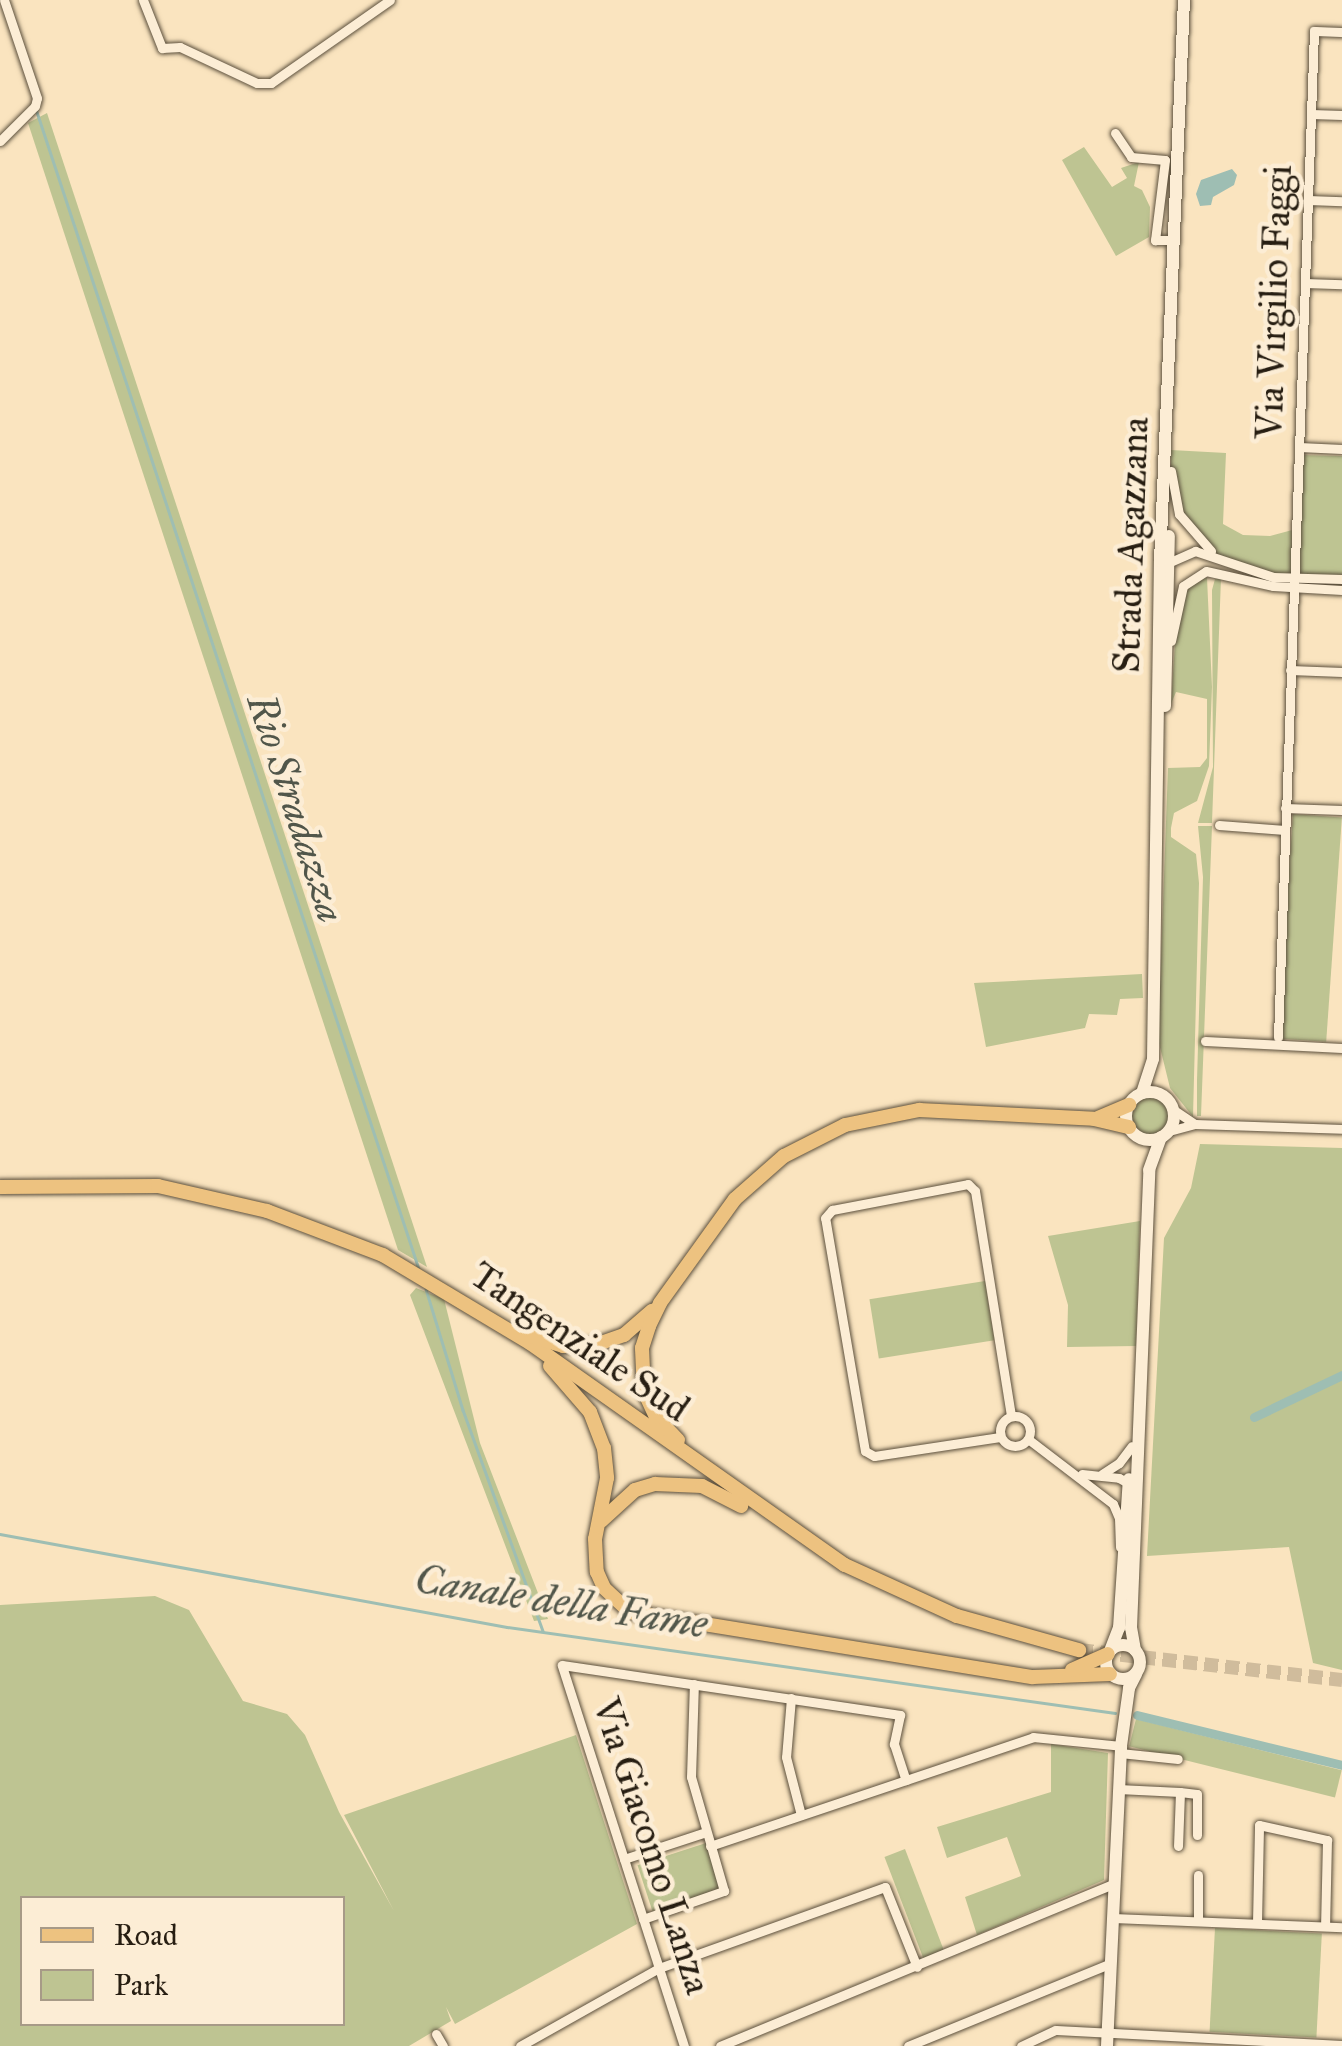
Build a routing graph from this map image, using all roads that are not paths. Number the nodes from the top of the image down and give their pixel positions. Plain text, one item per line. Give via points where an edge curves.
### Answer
1 (4, 0) edge
2 (143, 0) edge
3 (390, 0) edge
4 (1184, 0) edge
5 (1342, 32) edge
6 (1311, 114) junction
7 (1342, 115) edge
8 (1115, 132) dead end
9 (0, 140) edge
10 (1308, 200) junction
11 (1342, 201) edge
12 (1175, 240) junction
13 (1305, 282) junction
14 (1342, 284) edge
15 (1172, 324) junction
16 (1299, 447) junction
17 (1342, 449) edge
18 (1171, 471) junction
19 (1221, 559) junction
20 (1169, 562) junction
21 (1342, 579) edge
22 (1294, 582) junction
23 (1342, 590) edge
24 (1158, 638) junction
25 (1168, 663) junction
26 (1290, 670) junction
27 (1342, 672) edge
28 (1160, 768) junction
29 (1285, 808) junction
30 (1342, 810) edge
31 (1219, 825) dead end
32 (1284, 830) junction
33 (1278, 1037) dead end
34 (1205, 1041) dead end
35 (1342, 1048) edge
36 (1153, 1060) junction
37 (1142, 1094) junction
38 (1164, 1096) junction
39 (1129, 1104) junction
40 (1174, 1110) junction
41 (1094, 1119) junction
42 (1196, 1124) junction
43 (1342, 1129) edge
44 (1134, 1132) junction
45 (1165, 1134) junction
46 (1149, 1170) junction
47 (4, 1188) edge
48 (660, 1304) junction
49 (480, 1311) junction
50 (513, 1332) junction
51 (1139, 1388) junction
52 (1011, 1416) junction
53 (1000, 1437) junction
54 (1028, 1438) junction
55 (1132, 1446) junction
56 (1066, 1468) junction
57 (1095, 1476) junction
58 (1128, 1483) junction
59 (734, 1490) junction
60 (600, 1521) junction
61 (818, 1548) junction
62 (1124, 1556) junction
63 (1134, 1569) junction
64 (1079, 1650) tunnel mouth
65 (1136, 1650) junction
66 (1109, 1653) junction
67 (1136, 1674) junction
68 (1111, 1675) junction
69 (1059, 1676) junction
70 (694, 1684) junction
71 (792, 1698) junction
72 (1124, 1701) junction
73 (1120, 1749) junction
74 (1178, 1759) dead end
75 (906, 1780) junction
76 (1118, 1789) junction
77 (1180, 1792) junction
78 (801, 1815) junction
79 (706, 1832) junction
80 (1197, 1835) dead end
81 (710, 1846) junction
82 (1178, 1846) dead end
83 (624, 1860) junction
84 (1198, 1875) dead end
85 (1115, 1883) junction
86 (1113, 1918) junction
87 (643, 1919) junction
88 (1198, 1921) junction
89 (1256, 1924) junction
90 (1325, 1926) junction
91 (1342, 1927) edge
92 (1111, 1963) junction
93 (917, 1967) junction
94 (659, 1968) junction
95 (436, 2034) dead end
96 (1108, 2040) edge
97 (1230, 2042) edge
98 (1342, 2044) edge
99 (443, 2046) edge
100 (520, 2046) edge
101 (684, 2046) edge
102 (720, 2046) edge
103 (908, 2046) edge
104 (1021, 2046) edge

1 - 9 street via 37,98
2 - 3 street via 162,48 180,47 271,83
4 - 12 main road, Strada Agazzana
5 - 6 street, Via Virgilio Faggi via 1314,31
6 - 7 street
6 - 10 street, Via Virgilio Faggi
8 - 12 street via 1131,157 1164,160 1154,240
10 - 11 street
10 - 13 street, Via Virgilio Faggi
12 - 15 main road, Strada Agazzana
13 - 14 street
13 - 16 street, Via Virgilio Faggi
15 - 18 main road, Strada Agazzana
15 - 24 main road, Strada Agazzana
16 - 17 street
16 - 22 street, Via Virgilio Faggi
18 - 19 street via 1188,530
18 - 20 main road, Strada Agazzana
19 - 20 street via 1196,550
19 - 22 street
20 - 24 street
20 - 25 main road, Strada Agazzana
21 - 22 street
22 - 23 street
22 - 25 street, Strada Agazzana via 1206,571 1191,578 1176,601
22 - 26 street, Via Virgilio Faggi
24 - 28 main road, Strada Agazzana
25 - 28 main road, Strada Agazzana
26 - 27 street
26 - 29 street, Via Virgilio Faggi
28 - 36 main road, Strada Agazzana
29 - 30 street
29 - 32 street, Via Virgilio Faggi
31 - 32 street
32 - 33 street, Via Virgilio Faggi
34 - 35 street
36 - 37 main road, Strada Agazzana
36 - 38 main road
37 - 38 main road
37 - 39 main road
38 - 40 main road
39 - 41 main road
39 - 44 main road
40 - 42 street
40 - 45 main road
41 - 44 main road
41 - 48 main road via 919,1110 844,1125 762,1172
42 - 43 street
42 - 45 street
44 - 45 main road
44 - 46 main road
45 - 46 main road
46 - 51 main road
47 - 49 main road, Tangenziale Sud via 158,1186 266,1211 383,1254
48 - 49 main road via 624,1335 579,1348 548,1343
48 - 59 main road via 642,1348 644,1391 671,1434
49 - 50 main road, Tangenziale Sud
50 - 59 main road, Tangenziale Sud
50 - 60 main road via 558,1373 595,1422 607,1462
51 - 55 main road
51 - 63 main road
52 - 53 street via 1000,1426
52 - 53 street via 975,1191 968,1184 832,1210 824,1218 866,1451 874,1456
52 - 54 street via 1028,1424
53 - 54 street via 1014,1447
54 - 56 street
55 - 57 street via 1119,1464
55 - 58 main road
56 - 57 street
56 - 62 street via 1113,1504
57 - 58 street
58 - 62 main road
58 - 63 street
59 - 61 main road, Tangenziale Sud
60 - 61 main road via 635,1490 702,1486
60 - 69 main road via 597,1572 630,1612
61 - 64 main road, Tangenziale Sud via 957,1616
62 - 66 main road via 1119,1628
63 - 65 main road
65 - 66 main road via 1120,1645
65 - 67 main road
66 - 68 main road
66 - 69 main road
67 - 68 main road via 1127,1680
67 - 72 main road
68 - 69 main road
68 - 72 main road
70 - 71 street
70 - 79 street via 690,1776
70 - 83 street, Via Giacomo Lanza via 562,1664
71 - 75 street via 900,1715 894,1744
71 - 78 street via 786,1757
72 - 73 main road
73 - 74 street
73 - 75 street via 1033,1736
73 - 76 main road
75 - 78 street
76 - 77 street
76 - 85 main road
77 - 80 street via 1198,1794
77 - 82 street
78 - 81 street
79 - 81 street
79 - 83 street
81 - 87 street via 724,1890
83 - 87 street, Via Giacomo Lanza
84 - 88 street
85 - 86 main road
85 - 93 street
86 - 88 street
86 - 92 main road
87 - 94 street, Via Giacomo Lanza
88 - 89 street
89 - 90 street
89 - 90 street via 1258,1825 1327,1840
90 - 91 street
92 - 96 main road
92 - 103 street
93 - 94 street via 885,1887
93 - 102 street
94 - 100 street
94 - 101 street, Via Giacomo Lanza
95 - 99 street
96 - 97 street
96 - 104 street via 1056,2030
97 - 98 street

